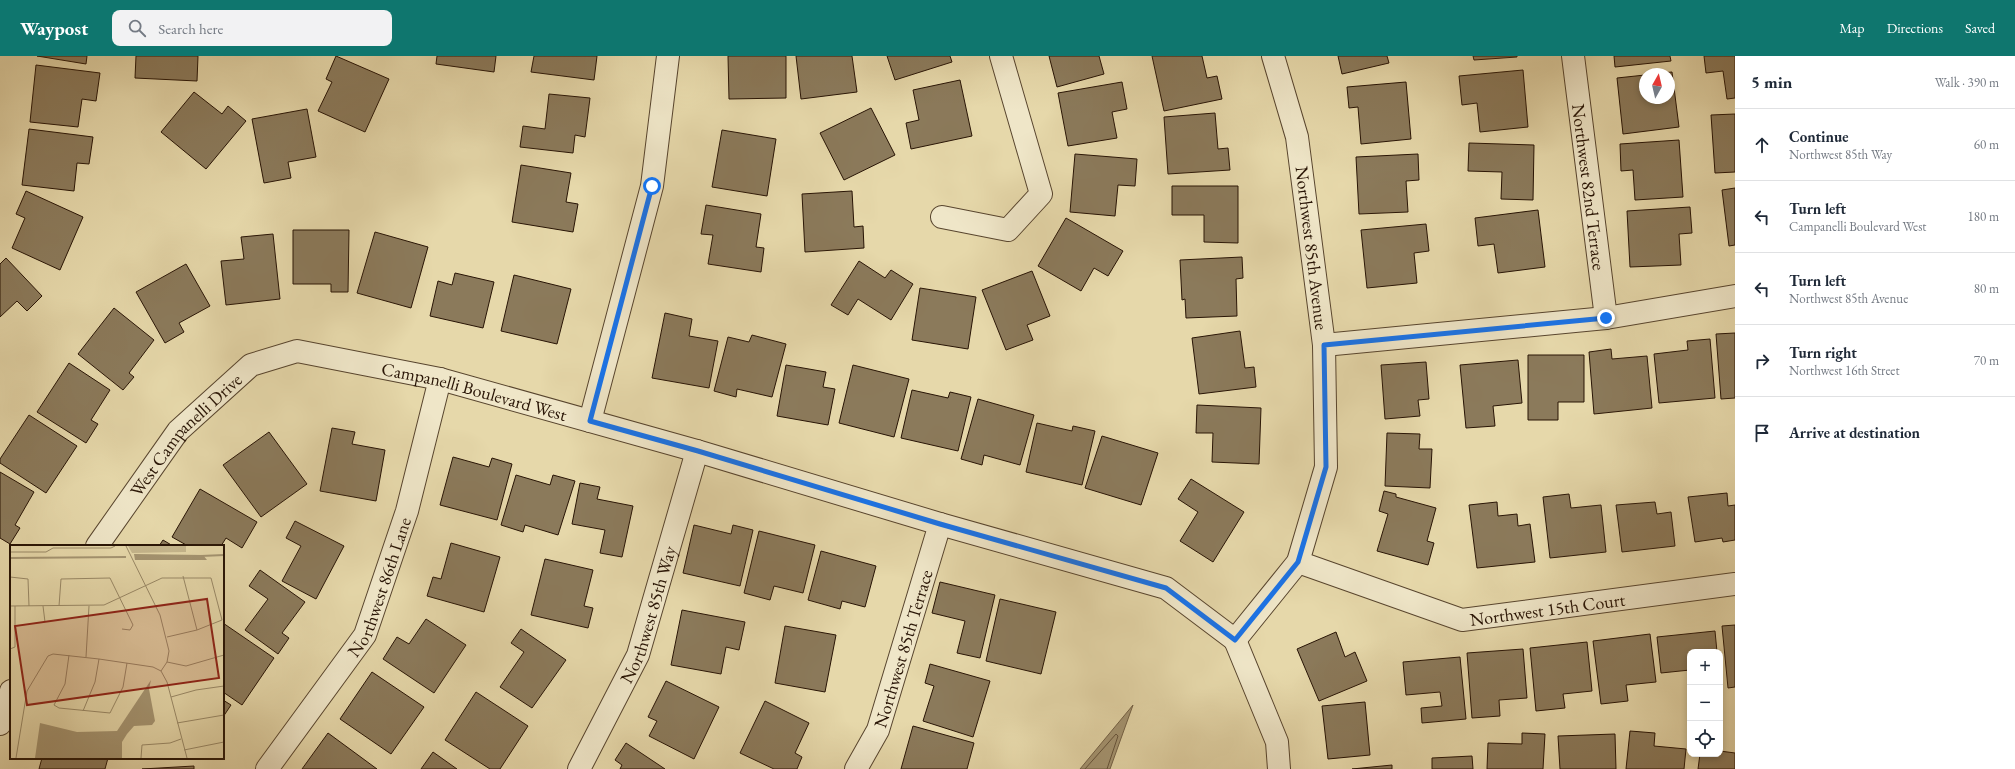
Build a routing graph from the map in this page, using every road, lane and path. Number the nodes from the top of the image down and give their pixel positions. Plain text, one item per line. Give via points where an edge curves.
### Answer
1 (668, 56) edge
2 (1001, 56) edge
3 (1273, 56) edge
4 (1574, 56) edge
5 (942, 217) dead end
6 (1735, 296) edge
7 (1606, 318) junction
8 (1324, 345) junction
9 (297, 351) joint
10 (440, 379) junction
11 (590, 421) junction
12 (698, 451) junction
13 (940, 524) junction
14 (98, 545) edge
15 (1298, 562) junction
16 (1735, 584) edge
17 (1235, 640) junction
18 (10, 694) edge
19 (0, 724) edge
20 (267, 769) edge
21 (579, 769) edge
22 (856, 769) edge
23 (1279, 769) edge

1 - 11 street via 652,186
2 - 5 street via 1040,194 1008,230
3 - 8 street, Northwest 85th Avenue via 1298,137
4 - 7 street, Northwest 82nd Terrace
6 - 7 street
7 - 8 street
8 - 15 street, Northwest 85th Avenue via 1326,467
9 - 10 street, Campanelli Boulevard West
9 - 14 street, West Campanelli Drive via 251,365 178,431
10 - 11 street, Campanelli Boulevard West
10 - 20 street, Northwest 86th Lane via 407,511 365,635
11 - 12 street, Campanelli Boulevard West
12 - 13 street, Campanelli Boulevard West
12 - 21 street, Northwest 85th Way via 638,655
13 - 17 street, Campanelli Boulevard West via 1166,588
13 - 22 street, Northwest 85th Terrace via 878,730
15 - 16 street, Northwest 15th Court via 1462,620
15 - 17 street, Northwest 85th Avenue
17 - 23 street via 1276,742
18 - 19 street

